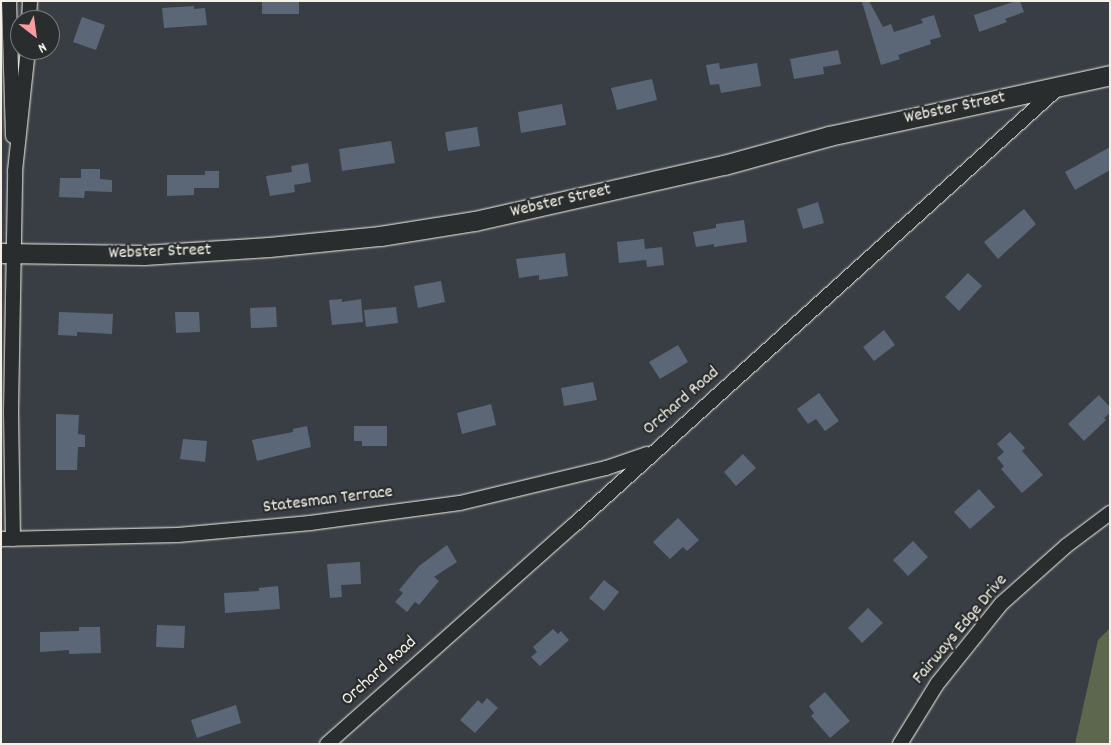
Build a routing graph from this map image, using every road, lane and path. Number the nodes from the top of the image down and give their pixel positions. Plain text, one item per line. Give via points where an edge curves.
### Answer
1 (9, 1) edge
2 (27, 60) edge
3 (1110, 75) edge
4 (1060, 86) junction
5 (15, 171) junction
6 (7, 253) edge
7 (652, 452) junction
8 (1110, 513) edge
9 (7, 539) edge
10 (327, 744) edge
11 (900, 744) edge

1 - 5 street
2 - 5 street
3 - 4 street, Webster Street
4 - 6 street, Webster Street via 829,136 716,167 475,221 380,236 269,247 144,255
4 - 7 street, Orchard Road
5 - 6 street
6 - 9 street via 11,412
7 - 9 street, Statesman Terrace via 606,468 460,503 205,533
7 - 10 street, Orchard Road
8 - 11 street, Fairways Edge Drive via 1066,546 1001,604 937,684

